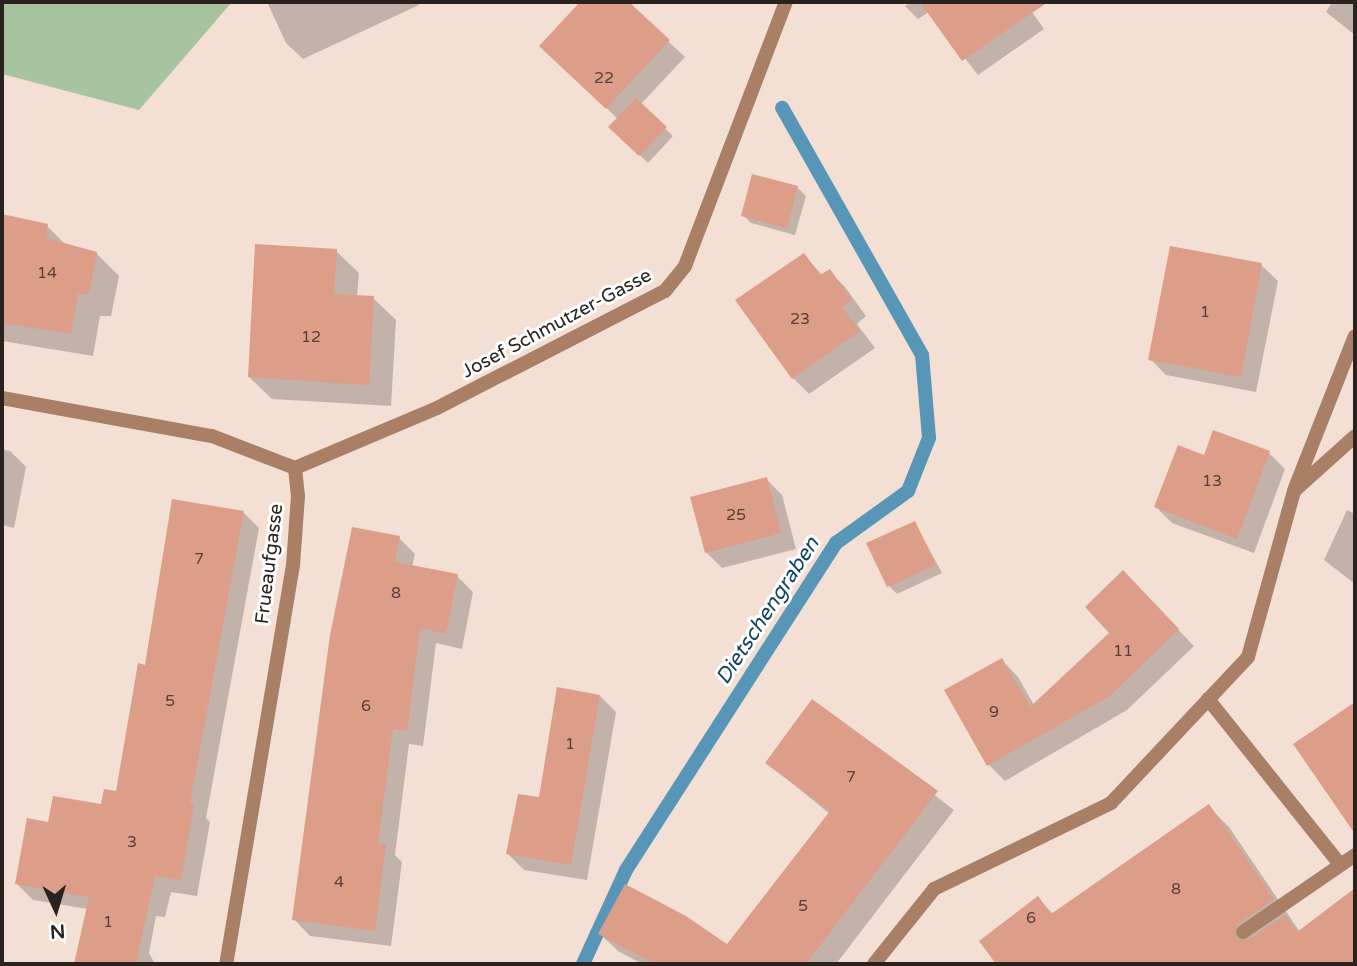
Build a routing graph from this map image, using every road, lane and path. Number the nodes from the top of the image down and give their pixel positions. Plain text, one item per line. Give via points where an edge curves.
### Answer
1 (786, 2) edge
2 (1355, 336) edge
3 (2, 398) edge
4 (1355, 436) edge
5 (295, 468) junction
6 (1294, 491) junction
7 (1208, 699) junction
8 (1355, 855) edge
9 (1339, 863) junction
10 (1244, 932) dead end
11 (226, 964) edge
12 (874, 964) edge

1 - 5 street, Josef Schmutzer-Gasse via 685,266 665,291 437,408
2 - 6 street
3 - 5 street via 212,436
4 - 6 street
5 - 11 street, Frueaufgasse via 298,496 293,565
6 - 7 street via 1248,657
7 - 9 street
7 - 12 street via 1111,803 934,889
8 - 9 street
9 - 10 street

